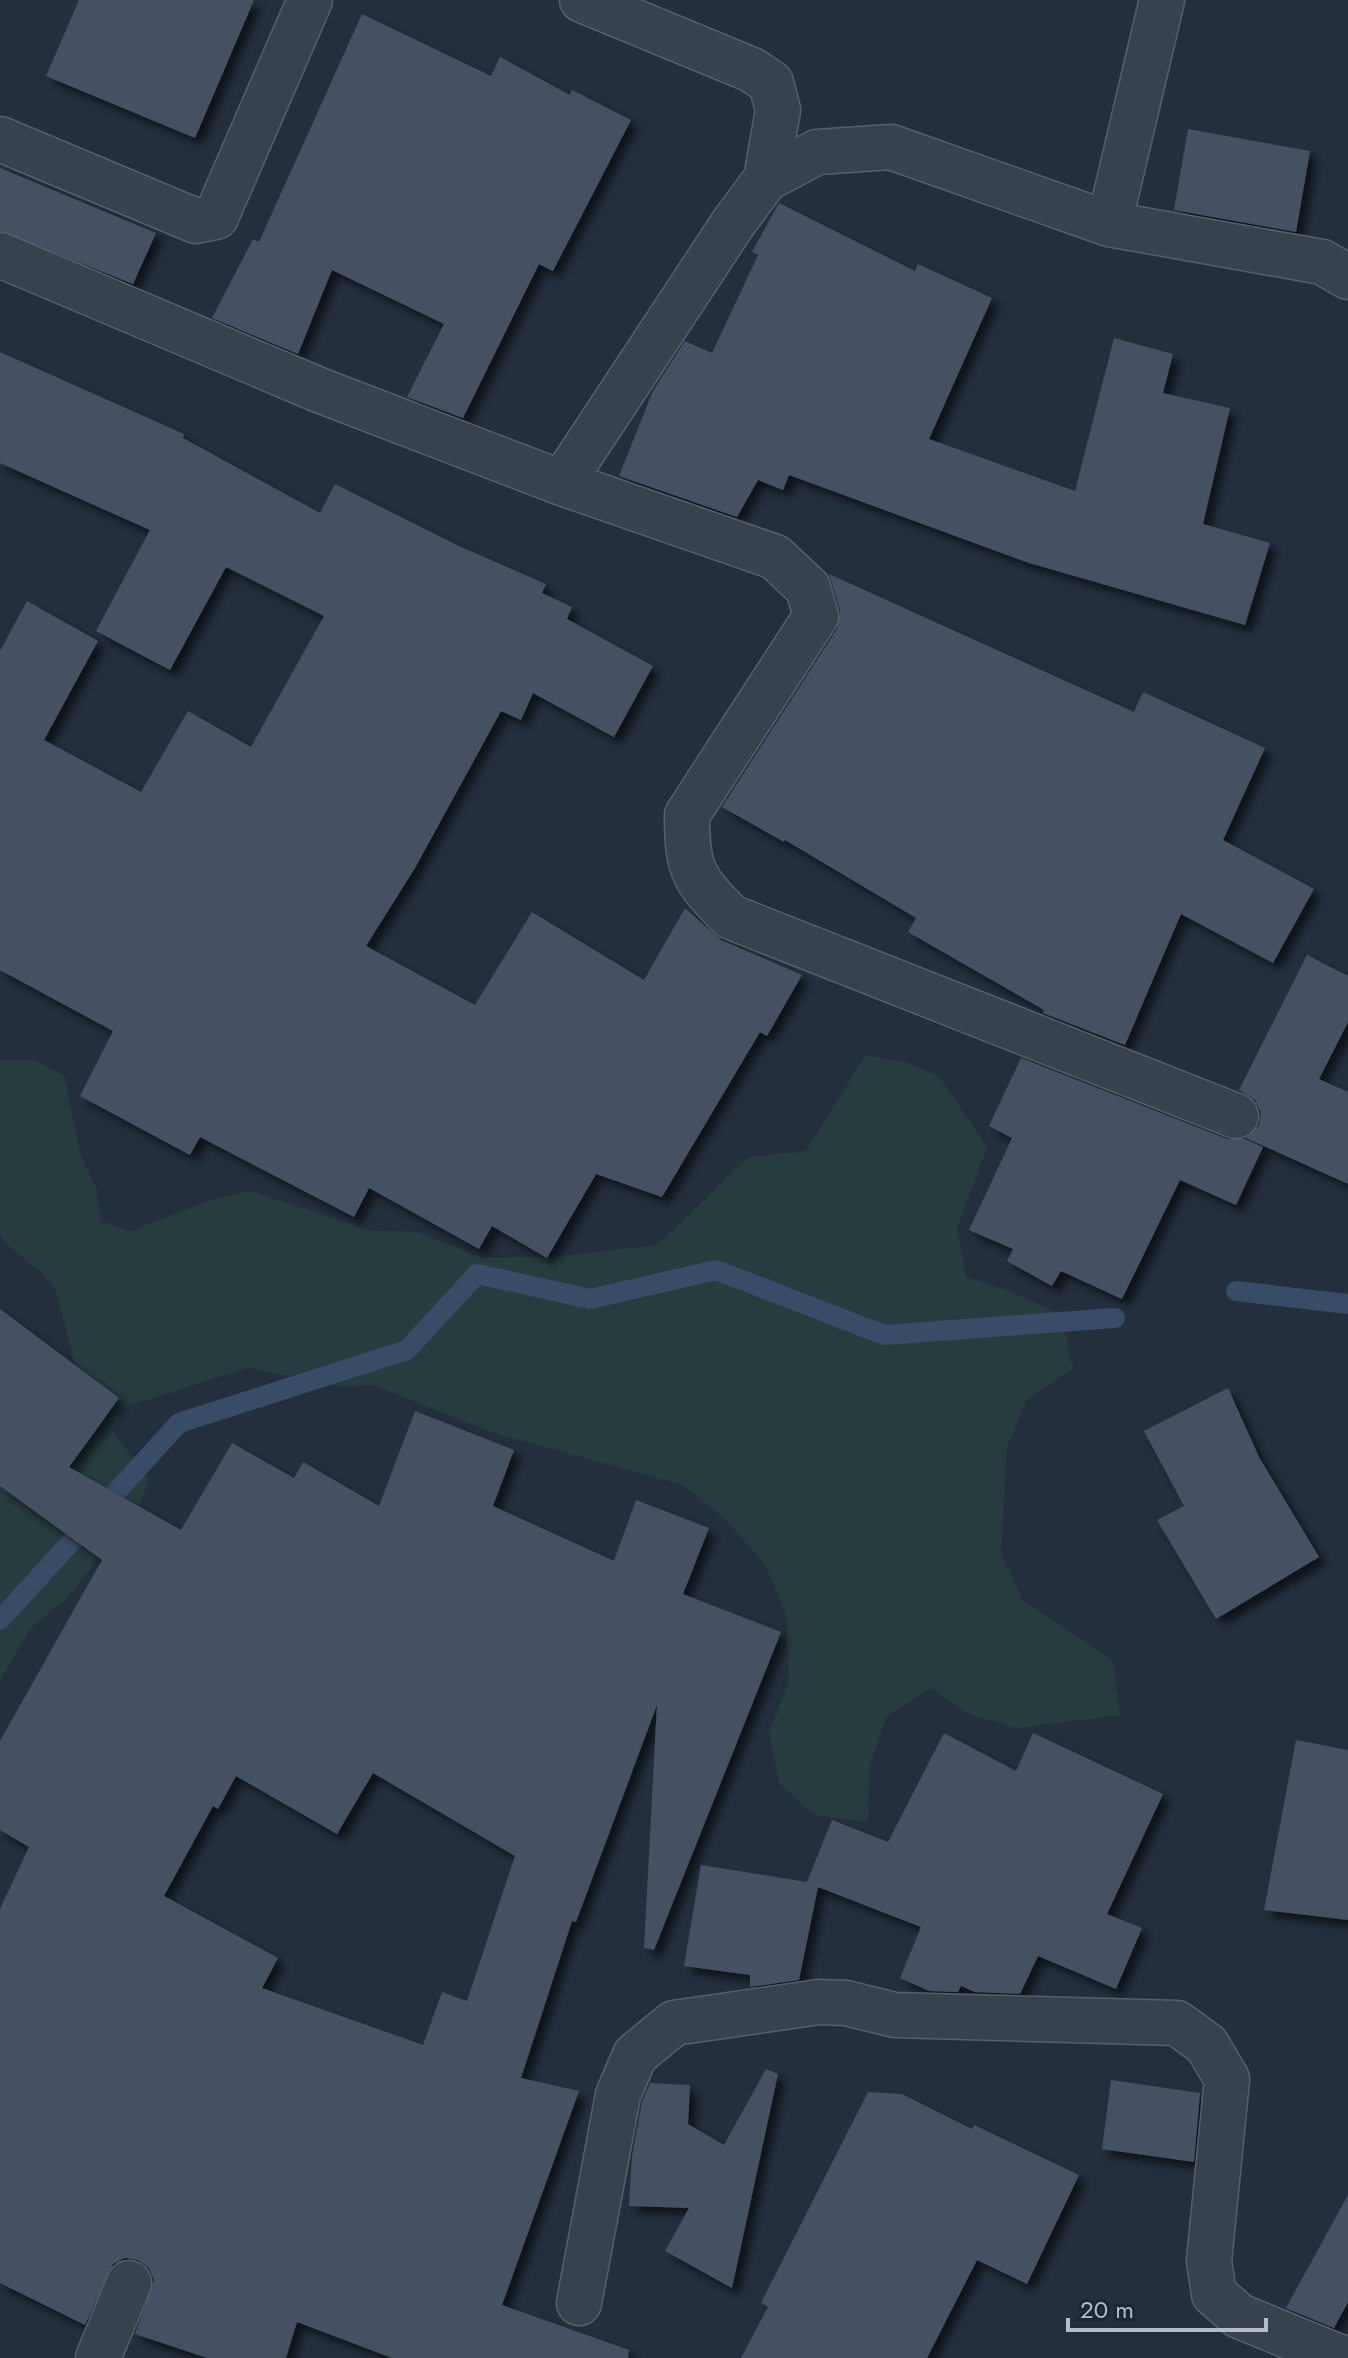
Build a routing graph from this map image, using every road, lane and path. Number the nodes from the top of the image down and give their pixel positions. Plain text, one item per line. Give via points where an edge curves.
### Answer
1 (310, 0) edge
2 (582, 0) edge
3 (1162, 0) edge
4 (0, 139) edge
5 (766, 179) junction
6 (1109, 224) junction
7 (0, 255) edge
8 (1348, 277) edge
9 (562, 483) junction
10 (1236, 1116) dead end
11 (129, 2283) dead end
12 (579, 2303) dead end
13 (98, 2358) edge
14 (1342, 2358) edge

1 - 4 street via 216,217 196,221
2 - 5 street via 752,70 771,83 778,110
3 - 6 street
5 - 6 street via 817,152 891,147
5 - 9 street
6 - 8 street via 1322,262
7 - 9 street via 319,390
9 - 10 street via 775,557 808,588 816,616 687,815 687,848 696,882 731,917
11 - 13 street
12 - 14 street via 618,2095 635,2055 674,2023 819,2002 895,2015 1177,2023 1207,2045 1227,2079 1209,2261 1214,2294 1239,2316

